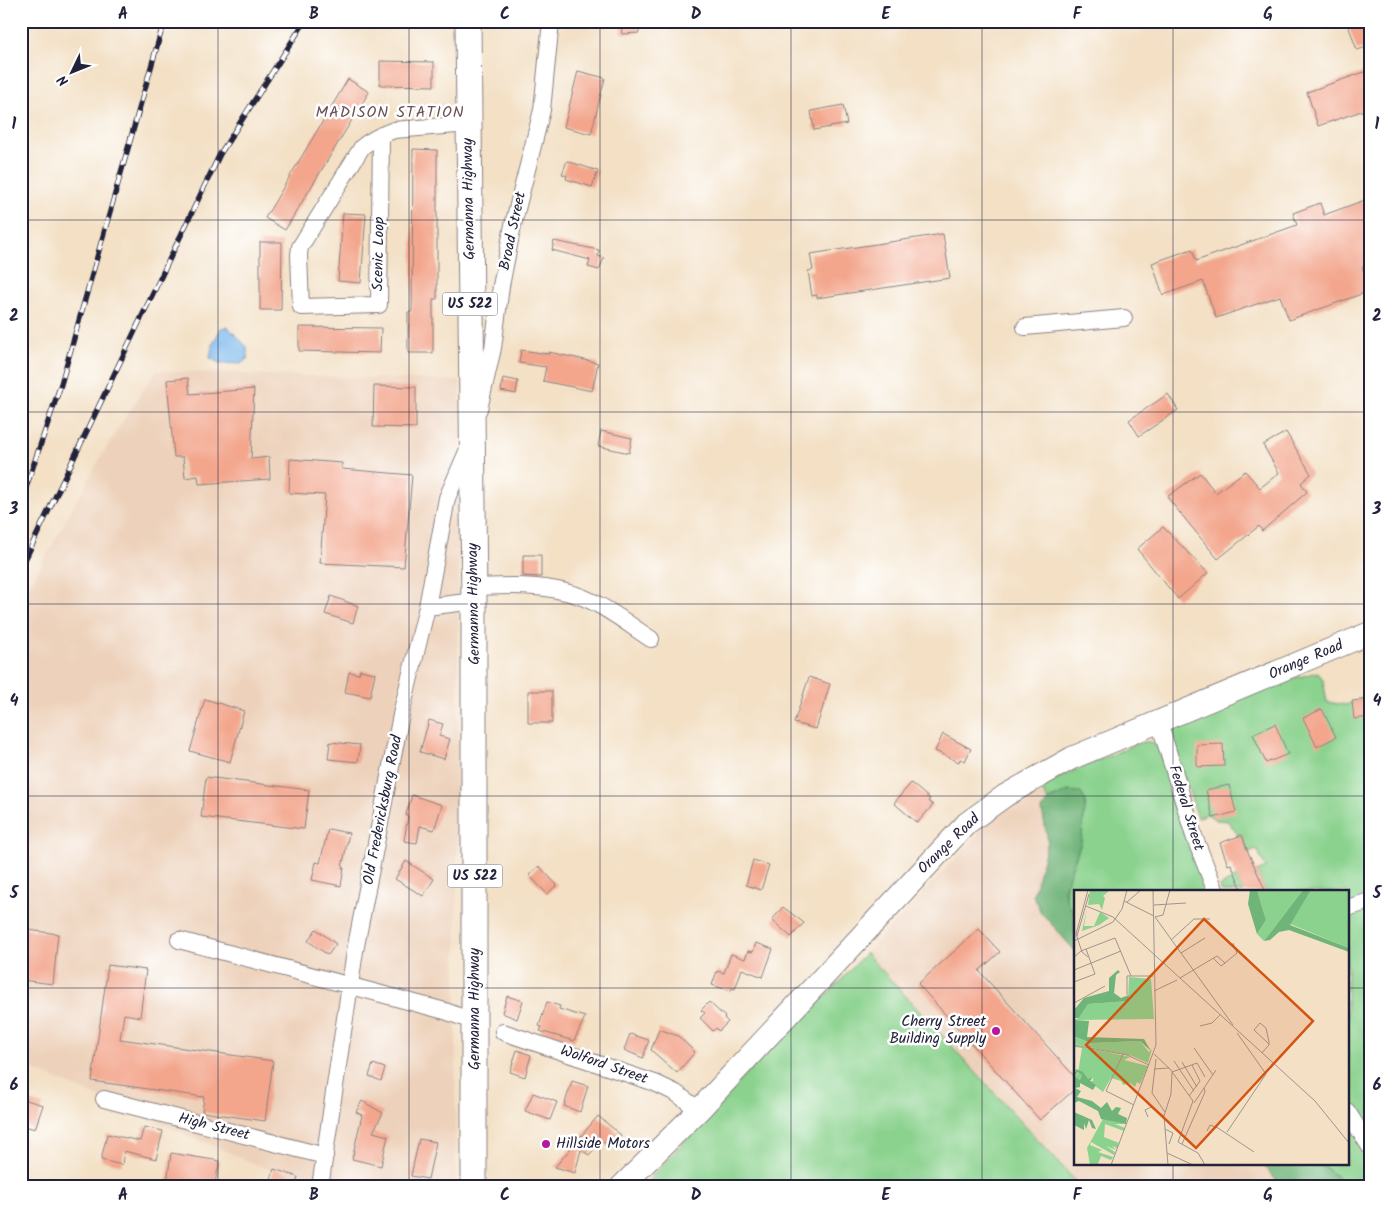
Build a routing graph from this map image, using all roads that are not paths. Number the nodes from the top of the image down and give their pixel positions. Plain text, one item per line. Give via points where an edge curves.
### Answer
1 (468, 21) edge
2 (551, 21) edge
3 (469, 124) junction
4 (381, 135) junction
5 (1124, 318) dead end
6 (1025, 327) dead end
7 (472, 440) junction
8 (474, 594) junction
9 (427, 606) junction
10 (1370, 633) edge
11 (651, 639) dead end
12 (1159, 722) junction
13 (1215, 890) edge
14 (1370, 901) edge
15 (1348, 908) edge
16 (179, 940) dead end
17 (350, 986) junction
18 (475, 1022) junction
19 (503, 1032) dead end
20 (104, 1099) dead end
21 (699, 1110) junction
22 (1348, 1113) edge
23 (1370, 1147) edge
24 (325, 1156) junction
25 (475, 1181) edge
26 (320, 1187) edge
27 (621, 1187) edge

1 - 3 main road, Germanna Highway / US 522
2 - 7 street, Broad Street via 542,110 513,225 493,348
3 - 4 street, Scenic Loop via 407,128
3 - 7 main road, Germanna Highway / US 522
4 - 4 street, Scenic Loop via 360,150 300,247 301,308 379,305
5 - 6 street
7 - 8 main road, Germanna Highway / US 522
7 - 9 street, Old Fredericksburg Road via 447,498
8 - 9 street
8 - 11 street via 524,586 567,592 601,607
8 - 18 main road, Germanna Highway / US 522
9 - 17 street, Old Fredericksburg Road via 402,710
10 - 12 main road, Orange Road
12 - 13 street, Federal Street via 1194,836
12 - 21 main road, Orange Road via 1041,774 967,824
14 - 15 street
16 - 17 street
17 - 18 street
17 - 24 street, Old Fredericksburg Road
18 - 25 main road, Germanna Highway / US 522
19 - 21 street, Wolford Street via 655,1083
20 - 24 street, High Street
21 - 27 main road, Orange Road
22 - 23 street
24 - 26 street, Old Fredericksburg Road

